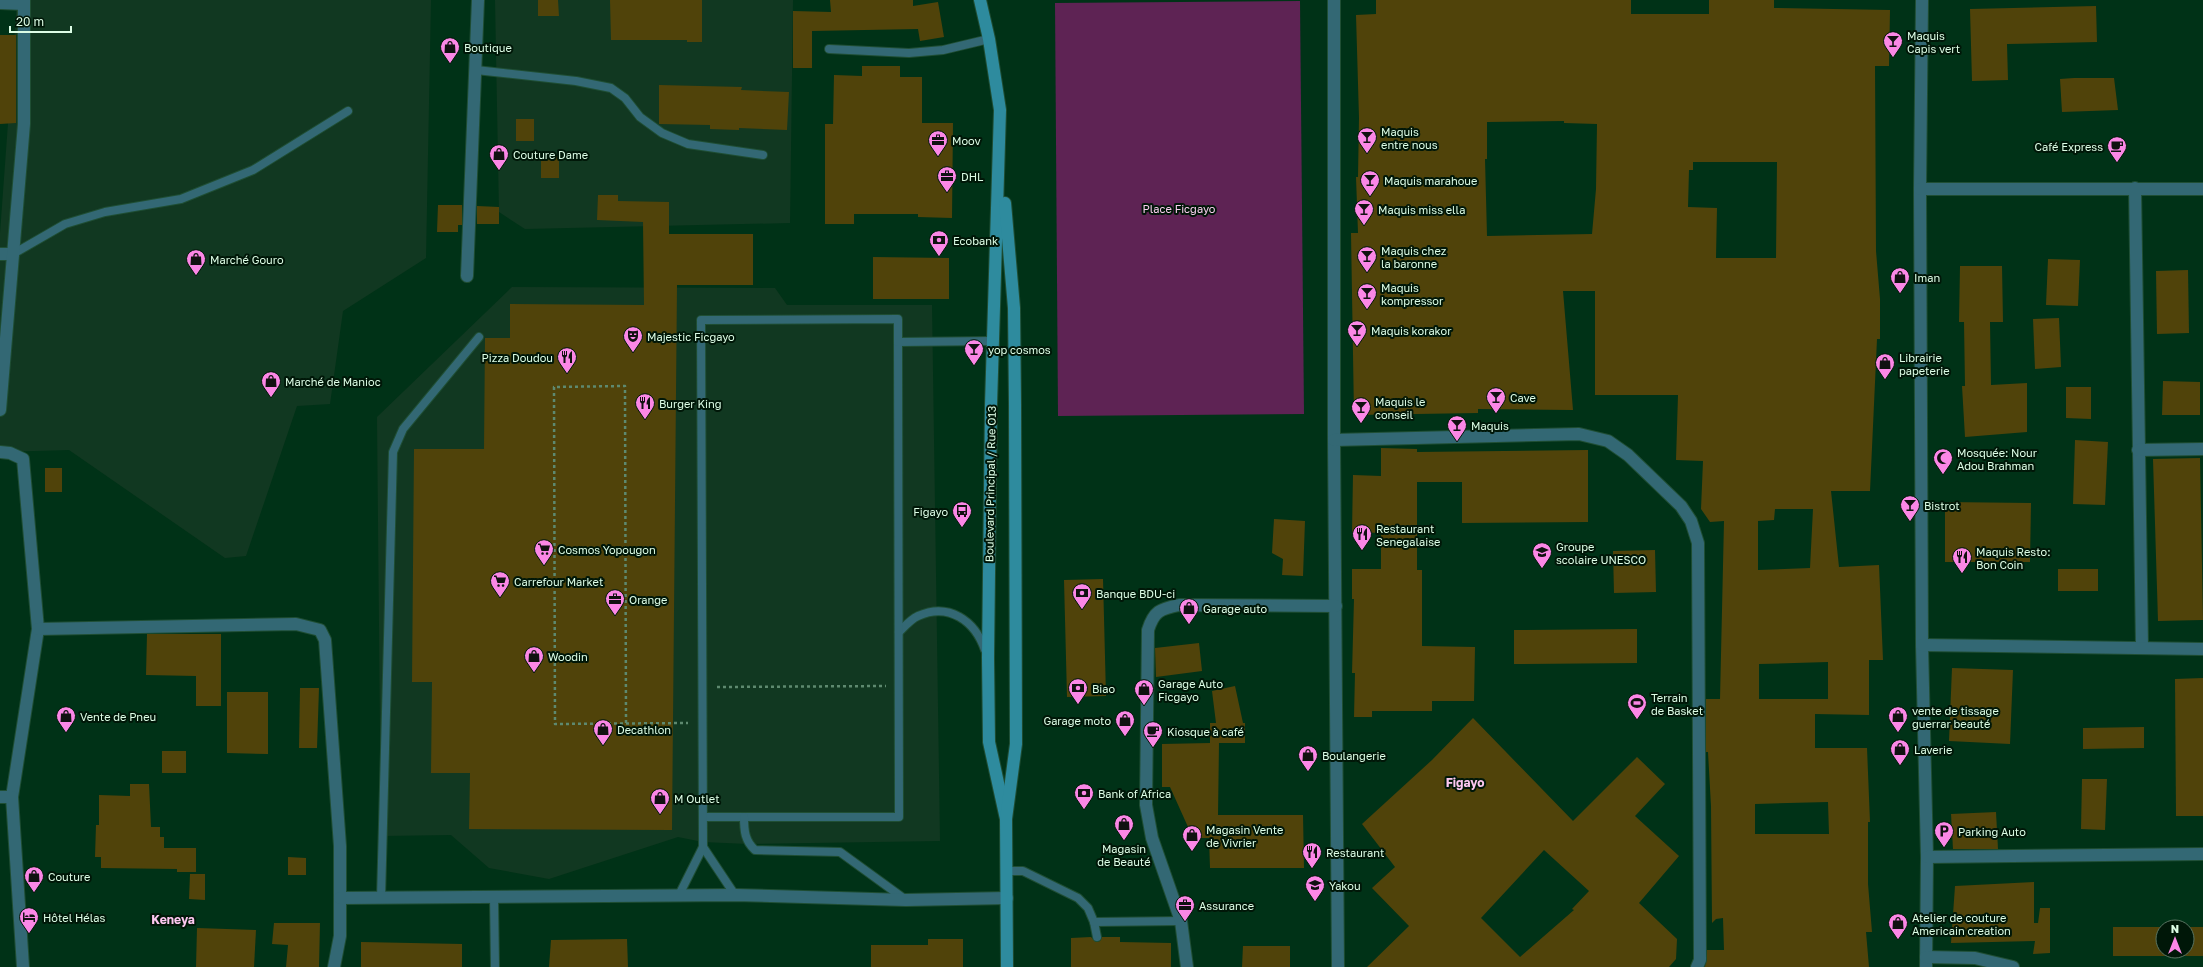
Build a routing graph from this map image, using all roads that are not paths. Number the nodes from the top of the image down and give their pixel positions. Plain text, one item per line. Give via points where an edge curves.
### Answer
1 (478, 0) edge
2 (980, 0) edge
3 (1334, 0) edge
4 (1922, 0) edge
5 (24, 2) edge
6 (0, 3) edge
7 (989, 39) junction
8 (829, 49) dead end
9 (476, 70) junction
10 (348, 111) dead end
11 (1000, 148) junction
12 (763, 155) dead end
13 (2135, 188) junction
14 (1920, 189) junction
15 (2203, 189) edge
16 (0, 254) edge
17 (13, 254) junction
18 (467, 276) dead end
19 (479, 337) dead end
20 (992, 341) junction
21 (898, 342) junction
22 (0, 410) edge
23 (1334, 440) junction
24 (2203, 449) edge
25 (2138, 450) junction
26 (0, 452) edge
27 (1336, 606) junction
28 (38, 629) junction
29 (899, 632) junction
30 (1922, 645) junction
31 (2142, 648) junction
32 (2203, 649) edge
33 (988, 658) junction
34 (6, 797) edge
35 (703, 817) junction
36 (744, 817) junction
37 (1006, 819) junction
38 (703, 847) junction
39 (2203, 854) edge
40 (1927, 857) junction
41 (1006, 871) junction
42 (679, 895) junction
43 (735, 895) junction
44 (494, 897) junction
45 (340, 898) junction
46 (381, 898) junction
47 (1007, 898) junction
48 (906, 900) junction
49 (1181, 921) junction
50 (1094, 922) junction
51 (1097, 937) dead end
52 (1926, 962) edge
53 (23, 967) edge
54 (334, 967) edge
55 (495, 967) edge
56 (1007, 967) edge
57 (1187, 967) edge
58 (1338, 967) edge
59 (1696, 967) edge
60 (2013, 967) edge

1 - 9 street
2 - 7 main road, Boulevard Principal / Rue O13
3 - 23 street
4 - 14 street
5 - 6 street
5 - 17 street via 24,124
7 - 8 lane via 943,50 909,53
7 - 11 main road, Boulevard Principal / Rue O13 via 1000,110
9 - 12 lane via 576,81 611,88 625,98 640,117 662,133 688,144
9 - 18 street
10 - 17 lane via 253,170 181,199 105,212 65,224
11 - 20 main road, Boulevard Principal / Rue O13
11 - 37 main road, Boulevard Principal / Rue O13 via 1014,308 1015,404 1016,744
13 - 14 street
13 - 15 street
13 - 25 street
14 - 30 street
16 - 17 street
17 - 22 street
19 - 46 lane via 403,429 393,452
20 - 21 lane
20 - 33 main road, Boulevard Principal / Rue O13
21 - 29 lane
21 - 35 lane via 898,319 701,320
23 - 27 street
23 - 59 street via 1579,434 1608,441 1628,455 1691,521 1698,543 1700,960
24 - 25 street
25 - 31 street
26 - 28 street via 23,459
27 - 49 street via 1179,605 1163,608 1152,617 1148,630 1146,805 1152,838
27 - 58 street
28 - 34 street
28 - 45 street via 296,624 320,630 326,648 340,846
29 - 33 lane via 916,616 945,610 959,615 972,625 981,638
29 - 36 lane via 899,817
30 - 31 street
30 - 40 street
31 - 32 street
33 - 37 main road, Boulevard Principal / Rue O13 via 989,742
34 - 53 street
35 - 36 lane
35 - 38 lane
36 - 48 lane via 748,844 755,850 840,852
37 - 41 main road, Boulevard Principal / Rue O13
38 - 42 lane
38 - 43 lane
39 - 40 street
40 - 52 street
41 - 47 main road, Boulevard Principal / Rue O13
41 - 50 lane via 1023,871 1078,898 1088,908
42 - 43 street
42 - 44 street
43 - 48 street
44 - 46 street
44 - 55 lane
45 - 46 street
45 - 54 street via 340,936
47 - 48 street
47 - 56 main road, Boulevard Principal / Rue O13
49 - 50 lane
49 - 57 street
50 - 51 lane
52 - 60 street via 1974,958

